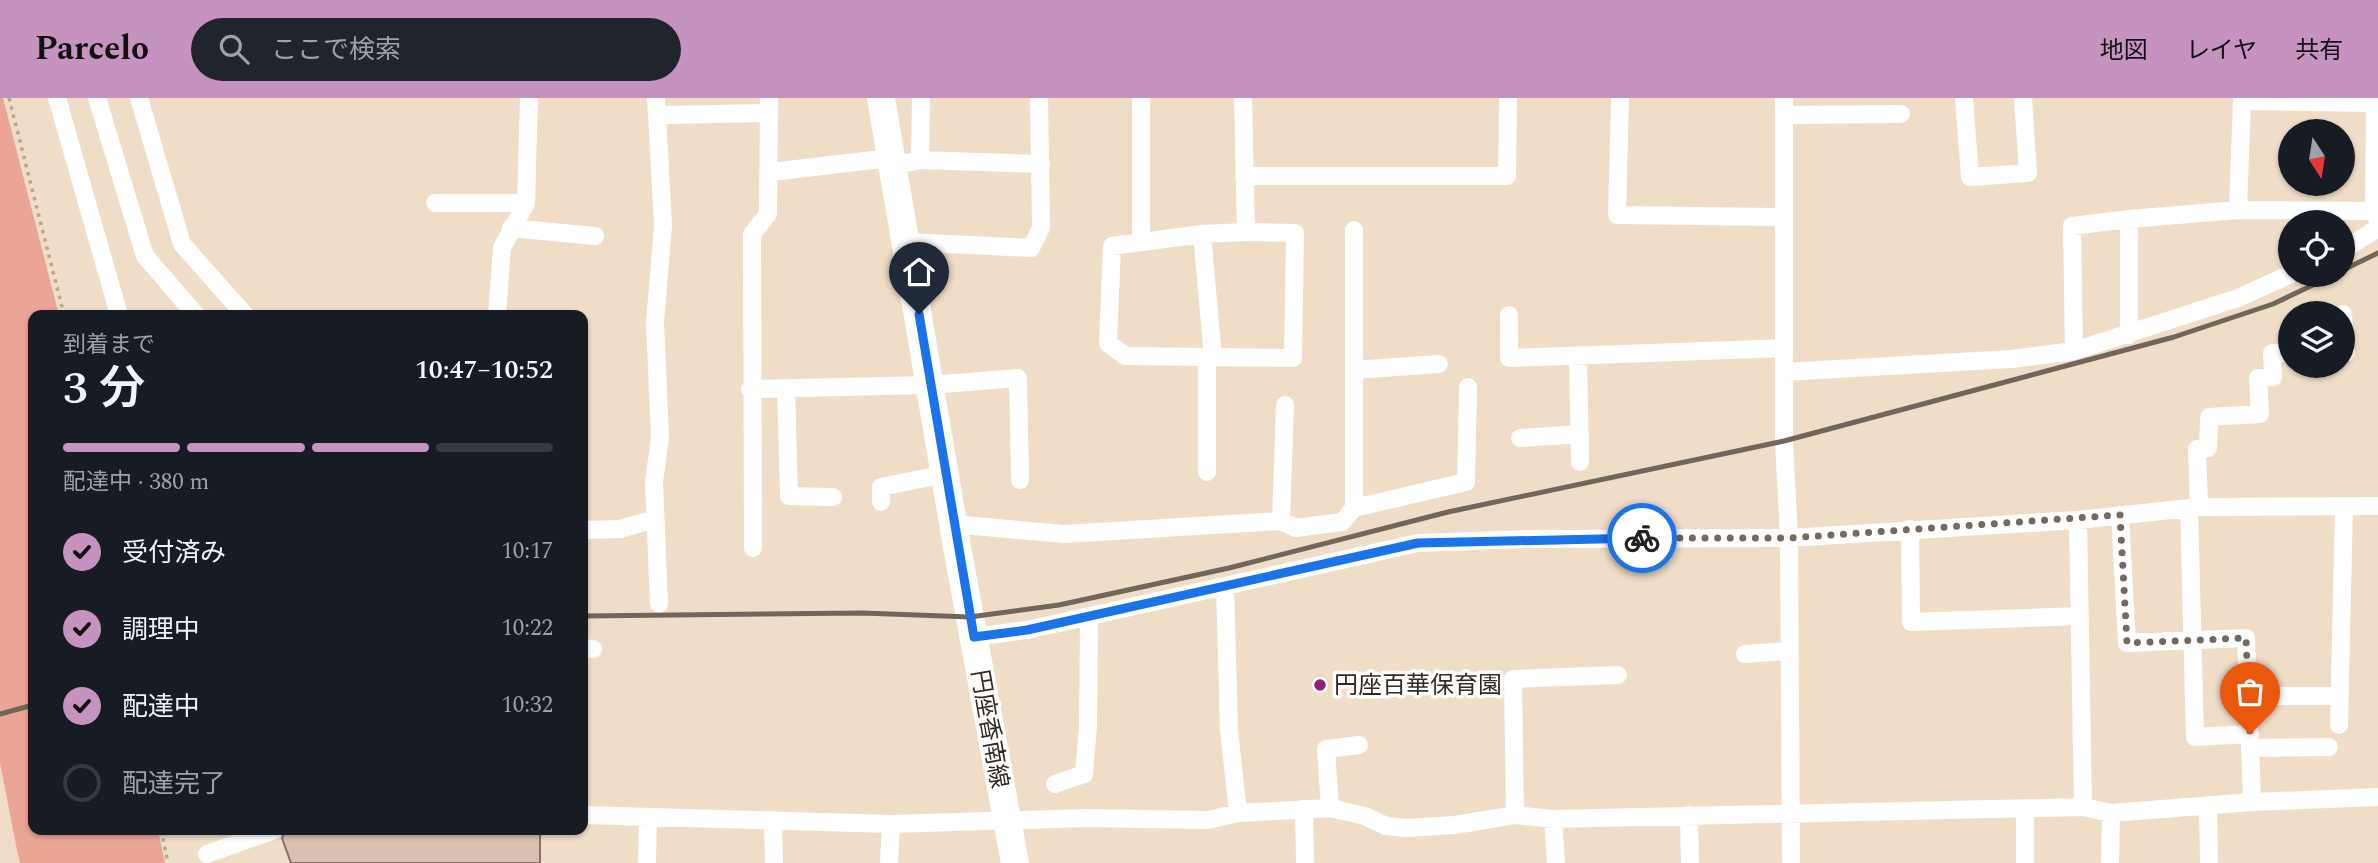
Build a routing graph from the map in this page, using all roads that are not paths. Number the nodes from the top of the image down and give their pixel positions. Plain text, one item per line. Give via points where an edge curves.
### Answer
1 (57, 98) edge
2 (97, 98) edge
3 (139, 98) edge
4 (529, 98) edge
5 (656, 98) edge
6 (881, 98) edge
7 (921, 98) edge
8 (1038, 98) edge
9 (1141, 98) edge
10 (1243, 98) edge
11 (1508, 98) edge
12 (1620, 98) edge
13 (1964, 98) edge
14 (2023, 98) edge
15 (2375, 101) edge
16 (706, 106) edge
17 (769, 106) edge
18 (1784, 106) edge
19 (1900, 114) dead end
20 (667, 115) dead end
21 (920, 160) junction
22 (891, 162) junction
23 (1041, 164) junction
24 (771, 172) junction
25 (1244, 176) junction
26 (435, 203) dead end
27 (526, 203) junction
28 (2238, 210) junction
29 (1784, 217) junction
30 (2129, 219) junction
31 (2377, 220) edge
32 (511, 228) junction
33 (1354, 230) dead end
34 (1246, 232) junction
35 (1202, 234) junction
36 (596, 236) dead end
37 (2355, 239) edge
38 (906, 242) junction
39 (1141, 242) junction
40 (2278, 280) edge
41 (118, 310) edge
42 (191, 310) edge
43 (241, 310) edge
44 (497, 310) edge
45 (1509, 316) dead end
46 (2129, 335) junction
47 (1784, 348) junction
48 (2074, 351) junction
49 (2278, 353) edge
50 (1578, 355) junction
51 (1210, 357) junction
52 (1439, 364) dead end
53 (1354, 370) junction
54 (1784, 373) junction
55 (932, 385) junction
56 (1468, 387) dead end
57 (786, 388) junction
58 (750, 389) junction
59 (1285, 405) dead end
60 (1580, 434) junction
61 (1520, 438) dead end
62 (1580, 462) dead end
63 (1207, 472) dead end
64 (945, 474) junction
65 (1020, 480) dead end
66 (833, 497) dead end
67 (881, 502) dead end
68 (2344, 506) junction
69 (2378, 506) edge
70 (2194, 507) junction
71 (1354, 508) junction
72 (2120, 515) junction
73 (655, 519) junction
74 (2078, 520) junction
75 (1282, 522) junction
76 (953, 524) junction
77 (1910, 528) junction
78 (588, 530) edge
79 (1789, 538) junction
80 (753, 548) dead end
81 (1225, 586) junction
82 (659, 604) dead end
83 (2080, 616) junction
84 (1088, 617) junction
85 (974, 637) junction
86 (2192, 640) junction
87 (1787, 651) junction
88 (1745, 654) dead end
89 (1618, 675) dead end
90 (2250, 696) junction
91 (2339, 696) junction
92 (2339, 725) dead end
93 (2250, 741) junction
94 (1359, 745) dead end
95 (2329, 747) dead end
96 (1055, 784) dead end
97 (2378, 797) edge
98 (2252, 802) junction
99 (2083, 807) junction
100 (2208, 807) junction
101 (1330, 808) junction
102 (2025, 808) junction
103 (1304, 809) junction
104 (1238, 813) junction
105 (1789, 813) junction
106 (2111, 813) junction
107 (588, 815) edge
108 (1515, 815) junction
109 (1689, 815) junction
110 (648, 817) junction
111 (1553, 819) junction
112 (773, 820) junction
113 (1008, 822) junction
114 (891, 824) junction
115 (260, 835) edge
116 (207, 854) dead end
117 (647, 863) edge
118 (774, 863) edge
119 (889, 863) edge
120 (1014, 863) edge
121 (1305, 863) edge
122 (1556, 863) edge
123 (1690, 863) edge
124 (1791, 863) edge
125 (2025, 863) edge
126 (2110, 863) edge
127 (2209, 863) edge

1 - 41 street
2 - 42 street via 145,256
3 - 43 street via 182,244
4 - 27 street
5 - 73 street via 663,225 655,323 660,436
6 - 22 main road, 円座香南線
7 - 21 street
8 - 23 street
9 - 39 street
10 - 25 street
11 - 25 street via 1507,176
12 - 29 street via 1617,215
13 - 14 street via 1970,177 2028,173
15 - 28 street via 2242,101
15 - 31 street
16 - 17 street
16 - 20 street
17 - 24 street
18 - 19 street
18 - 29 street
21 - 22 street
21 - 23 street
22 - 24 street
22 - 38 main road, 円座香南線
23 - 38 street via 1041,228 1031,248
24 - 58 street via 768,214 751,234
25 - 34 street
26 - 27 street
27 - 32 street
28 - 30 street
28 - 31 street
29 - 47 street
30 - 46 street
30 - 48 street via 2072,226
31 - 37 street
32 - 36 street
32 - 44 street via 502,248
33 - 53 street
34 - 35 street
34 - 51 street via 1295,233 1293,358
35 - 39 street
35 - 51 street
38 - 55 main road, 円座香南線
39 - 51 street via 1112,246 1108,343 1125,356
40 - 46 street
45 - 50 street via 1509,358
46 - 48 street
47 - 50 street
47 - 54 street
48 - 54 street
49 - 70 street via 2272,353 2273,377 2258,379 2260,414 2209,417 2208,448 2197,449
50 - 60 street
51 - 63 street
52 - 53 street
53 - 71 street
54 - 79 street
55 - 57 street
55 - 64 main road, 円座香南線
55 - 65 street via 1018,378
56 - 71 street via 1466,482
57 - 58 street
57 - 66 street via 789,496
58 - 80 street
59 - 75 street
60 - 61 street
60 - 62 street
64 - 67 street via 881,487
64 - 76 main road, 円座香南線
68 - 69 street
68 - 70 street
68 - 91 street
70 - 72 street
70 - 86 street
71 - 75 street via 1342,522 1296,528
72 - 74 street
72 - 86 street via 2127,643
73 - 78 street via 620,529
73 - 82 street
74 - 77 street
74 - 83 street
75 - 76 street via 1064,534
76 - 85 main road, 円座香南線
77 - 79 street
77 - 83 street via 1911,622
79 - 81 street via 1418,543
79 - 87 street
81 - 84 street
81 - 104 street via 1229,730
83 - 99 street
84 - 85 street
84 - 96 street via 1084,774
85 - 113 main road, 円座香南線
86 - 90 street via 2246,638
86 - 93 street via 2195,737
87 - 88 street
87 - 105 street
89 - 108 street via 1513,679
90 - 91 street
90 - 93 street
91 - 92 street
93 - 95 street
93 - 98 street
94 - 101 street via 1326,749
97 - 98 street
98 - 100 street
99 - 102 street
99 - 106 street
100 - 106 street
100 - 127 street
101 - 103 street
101 - 108 street via 1406,828
102 - 105 street
102 - 125 street
103 - 104 street
103 - 121 street
104 - 113 street via 1208,820
105 - 109 street
105 - 124 street
106 - 126 street
107 - 110 street
108 - 111 street
109 - 111 street
109 - 123 street
110 - 112 street
110 - 117 street
111 - 122 street
112 - 114 street
112 - 118 street
113 - 114 street
113 - 120 main road, 円座香南線
114 - 119 street
115 - 116 street

